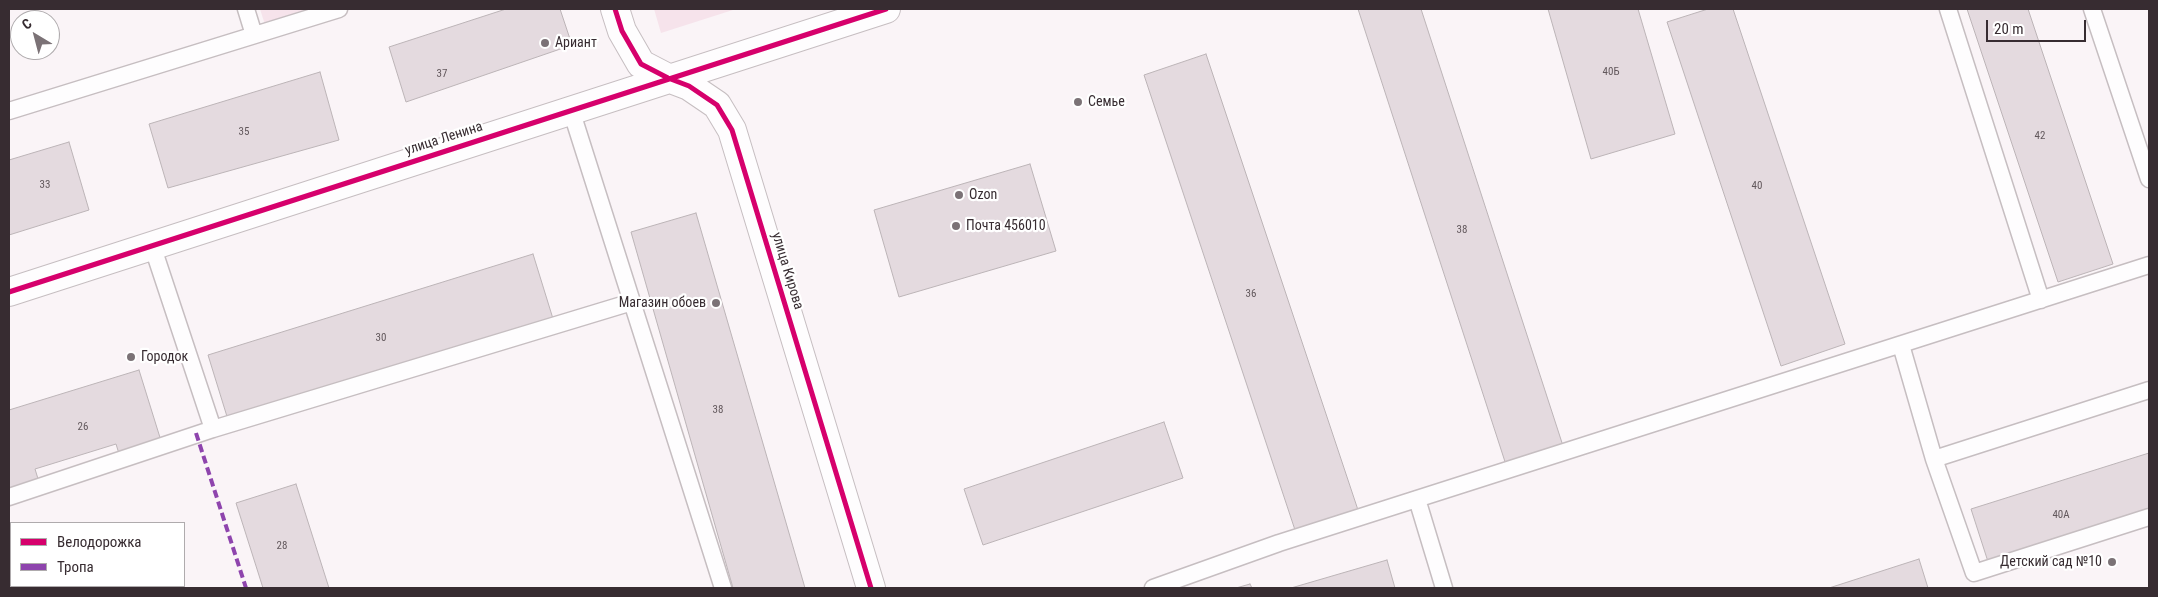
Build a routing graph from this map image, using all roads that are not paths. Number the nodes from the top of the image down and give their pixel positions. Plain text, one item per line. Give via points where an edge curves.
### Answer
1 (246, 9) edge
2 (339, 9) edge
3 (615, 9) edge
4 (886, 9) edge
5 (1948, 9) edge
6 (2092, 9) edge
7 (254, 35) junction
8 (668, 78) junction
9 (571, 110) junction
10 (9, 111) edge
11 (2149, 179) edge
12 (152, 246) junction
13 (2149, 265) edge
14 (9, 292) edge
15 (2041, 300) junction
16 (632, 302) junction
17 (1901, 344) junction
18 (2149, 390) edge
19 (212, 429) junction
20 (1934, 459) junction
21 (9, 497) edge
22 (1417, 498) junction
23 (2149, 517) edge
24 (723, 588) edge
25 (871, 588) edge
26 (1153, 588) edge
27 (1444, 588) edge

1 - 7 lane
2 - 7 lane
3 - 8 street, улица Кирова via 622,31 640,64
4 - 8 street, улица Ленина
5 - 15 lane
6 - 11 lane
7 - 10 lane
8 - 9 street, улица Ленина
8 - 25 street, улица Кирова via 689,86 717,104 732,130
9 - 12 street, улица Ленина
9 - 16 lane
12 - 14 street, улица Ленина
12 - 19 lane
13 - 15 lane
15 - 17 lane
16 - 19 lane
16 - 24 lane
17 - 20 lane
17 - 22 lane
18 - 20 lane
19 - 21 lane
20 - 23 lane via 1974,573
22 - 26 lane
22 - 27 lane

